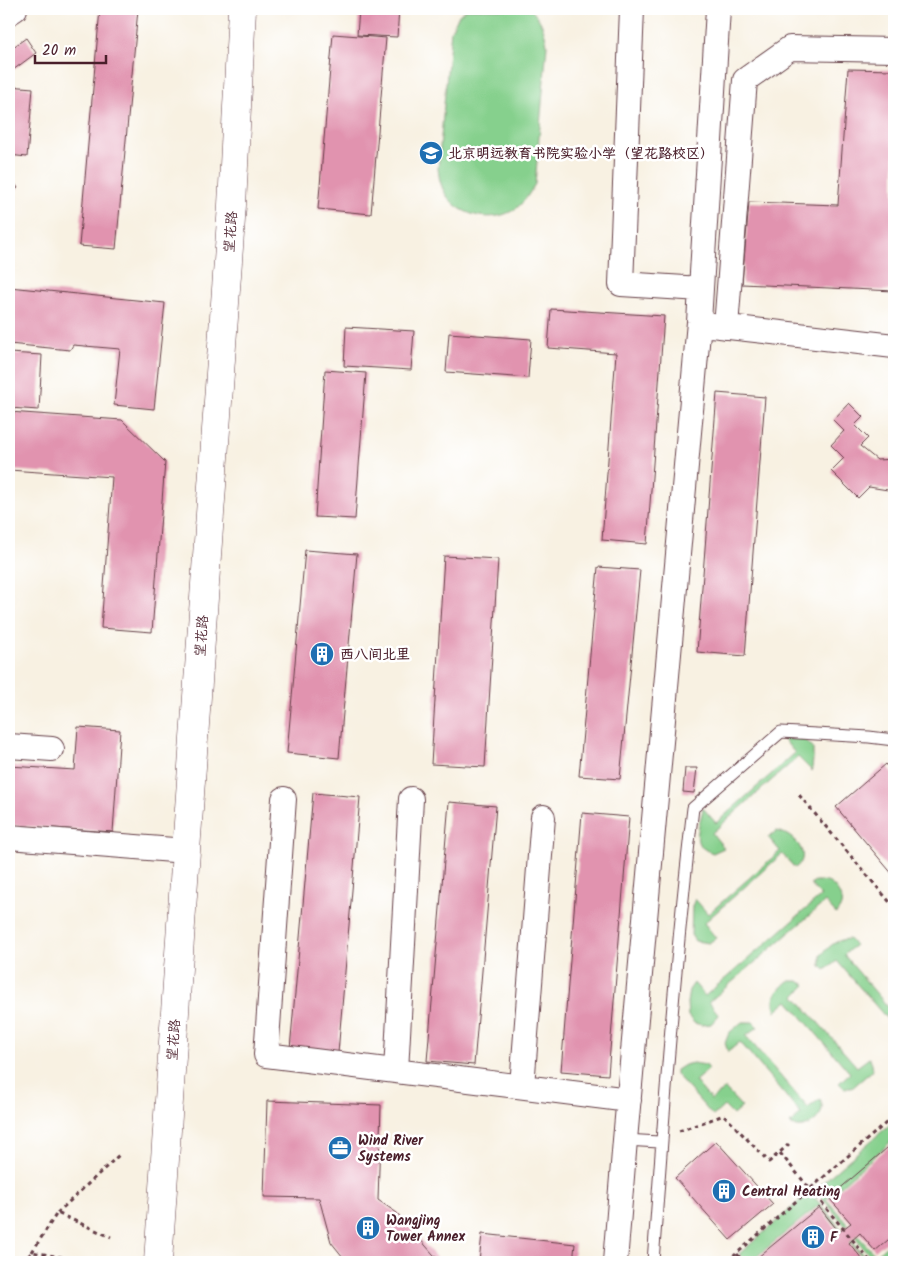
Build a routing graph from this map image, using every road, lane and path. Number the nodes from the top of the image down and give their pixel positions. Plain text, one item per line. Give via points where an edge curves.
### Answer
1 (15, 9) edge
2 (242, 9) edge
3 (632, 9) edge
4 (718, 9) edge
5 (9, 13) edge
6 (894, 50) edge
7 (701, 289) junction
8 (699, 322) junction
9 (726, 327) junction
10 (894, 346) edge
11 (894, 740) edge
12 (9, 746) edge
13 (52, 749) dead end
14 (799, 795) dead end
15 (411, 799) dead end
16 (284, 800) dead end
17 (543, 817) dead end
18 (9, 837) edge
19 (186, 851) junction
20 (894, 907) edge
21 (396, 1071) junction
22 (522, 1086) junction
23 (629, 1100) junction
24 (894, 1116) edge
25 (661, 1139) junction
26 (625, 1140) junction
27 (789, 1144) dead end
28 (780, 1153) junction
29 (119, 1155) dead end
30 (810, 1189) junction
31 (57, 1213) junction
32 (111, 1237) dead end
33 (32, 1252) junction
34 (737, 1254) junction
35 (23, 1262) edge
36 (89, 1262) edge
37 (158, 1262) edge
38 (615, 1262) edge
39 (653, 1262) edge
40 (727, 1262) edge
41 (744, 1262) edge
42 (871, 1262) edge

1 - 5 street
2 - 19 street, 望花路 via 232,205
3 - 7 street via 621,284
4 - 7 street
6 - 9 street via 790,48 745,80
7 - 8 street
8 - 9 street
8 - 23 street
9 - 10 street
11 - 25 lane via 781,732 693,808
12 - 13 street
14 - 20 path
15 - 21 street
16 - 21 street via 266,1055
17 - 22 street
18 - 19 street
19 - 37 street, 望花路
21 - 22 street
22 - 23 street
23 - 26 street
24 - 30 path
25 - 26 lane
25 - 28 path via 724,1115 769,1162
25 - 39 lane
26 - 38 street
27 - 28 path
28 - 30 path
29 - 31 path
30 - 34 path
30 - 42 path
31 - 32 path
31 - 33 path
33 - 35 path
33 - 36 path
34 - 40 path
34 - 41 path

